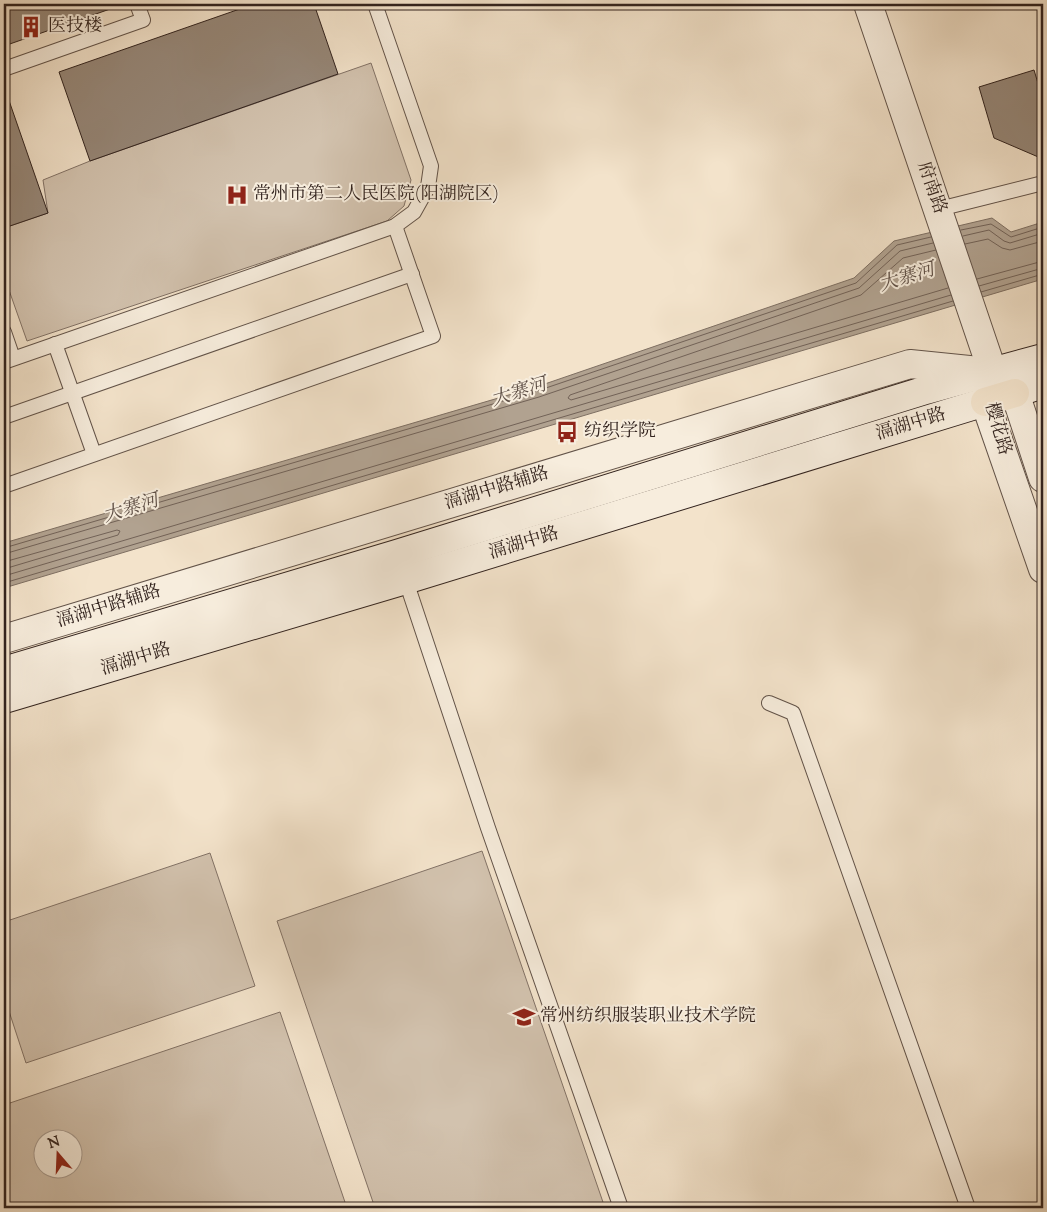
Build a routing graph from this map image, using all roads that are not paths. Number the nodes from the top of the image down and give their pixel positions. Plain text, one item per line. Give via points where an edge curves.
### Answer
1 (137, 4) edge
2 (374, 4) edge
3 (868, 4) edge
4 (4, 69) edge
5 (1043, 183) edge
6 (941, 215) junction
7 (395, 226) junction
8 (412, 274) junction
9 (4, 332) edge
10 (55, 344) junction
11 (1043, 358) edge
12 (8, 360) edge
13 (993, 373) junction
14 (1043, 384) edge
15 (72, 392) junction
16 (1015, 393) junction
17 (985, 402) junction
18 (4, 417) edge
19 (94, 454) junction
20 (1043, 478) edge
21 (4, 486) edge
22 (397, 554) junction
23 (1043, 569) edge
24 (405, 580) junction
25 (4, 639) edge
26 (4, 671) edge
27 (4, 699) edge
28 (769, 703) dead end
29 (621, 1208) edge
30 (968, 1208) edge

1 - 4 lane via 143,20
2 - 7 lane via 431,166 428,187 414,212
3 - 6 main road, 府南路
5 - 6 lane
6 - 13 main road, 府南路
7 - 8 lane
7 - 10 lane
8 - 15 lane
8 - 19 lane via 433,336
9 - 12 lane
10 - 12 lane
10 - 15 lane
11 - 13 main road, 滆湖中路
13 - 16 main road, 樱花路
13 - 17 main road, 樱花路
13 - 22 main road, 滆湖中路 via 926,390
13 - 25 main road, 滆湖中路辅路 via 910,364
14 - 16 main road, 滆湖中路
15 - 18 lane
15 - 19 lane
16 - 17 main road, 滆湖中路
16 - 20 main road, 樱花路
17 - 23 main road, 樱花路
17 - 24 main road, 滆湖中路
19 - 21 lane
22 - 24 lane
22 - 26 main road, 滆湖中路
24 - 27 main road, 滆湖中路
24 - 29 lane
28 - 30 lane via 793,713

